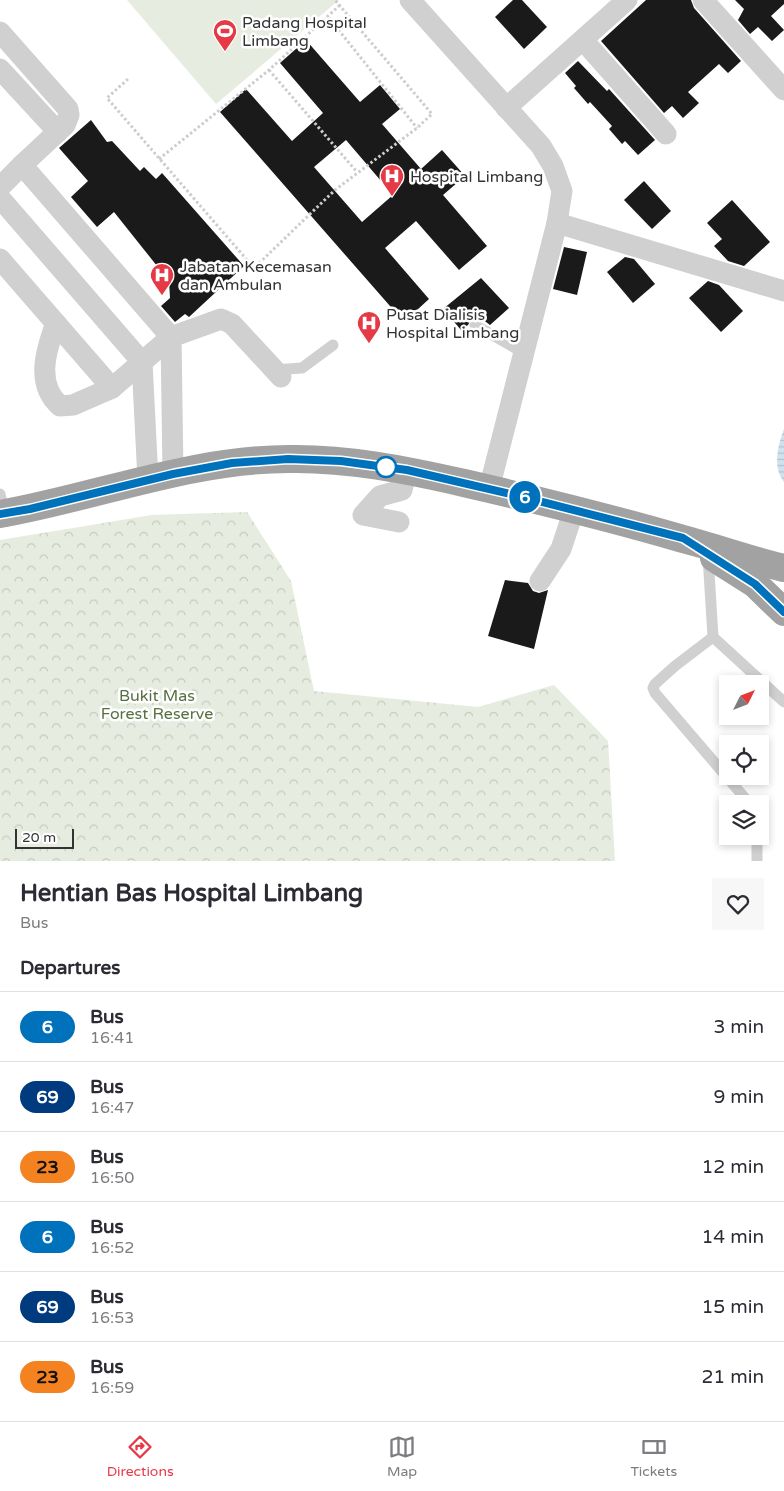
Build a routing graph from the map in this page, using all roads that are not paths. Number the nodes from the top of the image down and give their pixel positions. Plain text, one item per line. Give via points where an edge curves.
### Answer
1 (410, 0) edge
2 (703, 0) edge
3 (620, 2) edge
4 (0, 33) edge
5 (583, 40) junction
6 (0, 69) edge
7 (784, 90) edge
8 (506, 108) junction
9 (58, 132) junction
10 (666, 134) dead end
11 (22, 165) junction
12 (0, 187) edge
13 (0, 198) edge
14 (557, 223) junction
15 (0, 259) edge
16 (784, 291) edge
17 (56, 323) junction
18 (475, 325) dead end
19 (171, 337) junction
20 (334, 344) dead end
21 (524, 353) junction
22 (142, 362) junction
23 (278, 374) joint
24 (112, 388) junction
25 (407, 470) junction
26 (161, 477) junction
27 (489, 489) junction
28 (1, 507) edge
29 (574, 510) junction
30 (399, 522) dead end
31 (683, 538) junction
32 (708, 554) junction
33 (784, 568) edge
34 (540, 581) dead end
35 (784, 612) edge
36 (713, 638) junction
37 (784, 702) edge
38 (742, 795) edge
39 (757, 845) edge
40 (757, 861) edge

1 - 8 street
2 - 7 street
3 - 5 street
4 - 9 street via 68,109 68,120
5 - 8 street
5 - 10 street
6 - 9 street
8 - 14 street via 541,146 553,166 562,191
9 - 11 street
11 - 12 street
11 - 19 street
13 - 22 street
14 - 16 street
14 - 21 street
15 - 17 street
17 - 24 street
17 - 24 street via 45,364 52,398 60,406 73,405
18 - 21 lane
19 - 22 street
19 - 23 street via 216,320 227,320
19 - 26 street
20 - 23 lane via 302,368
21 - 27 street
22 - 24 street
22 - 26 street
25 - 26 highway via 341,461 288,459 232,463
25 - 27 highway
25 - 30 street via 402,490 380,496 363,515
26 - 28 highway via 30,509
27 - 29 highway
29 - 31 highway
29 - 34 street via 560,549
31 - 32 highway
31 - 33 highway
32 - 35 highway via 755,584
32 - 36 lane
36 - 37 lane
36 - 38 lane via 675,666 654,688
39 - 40 lane

